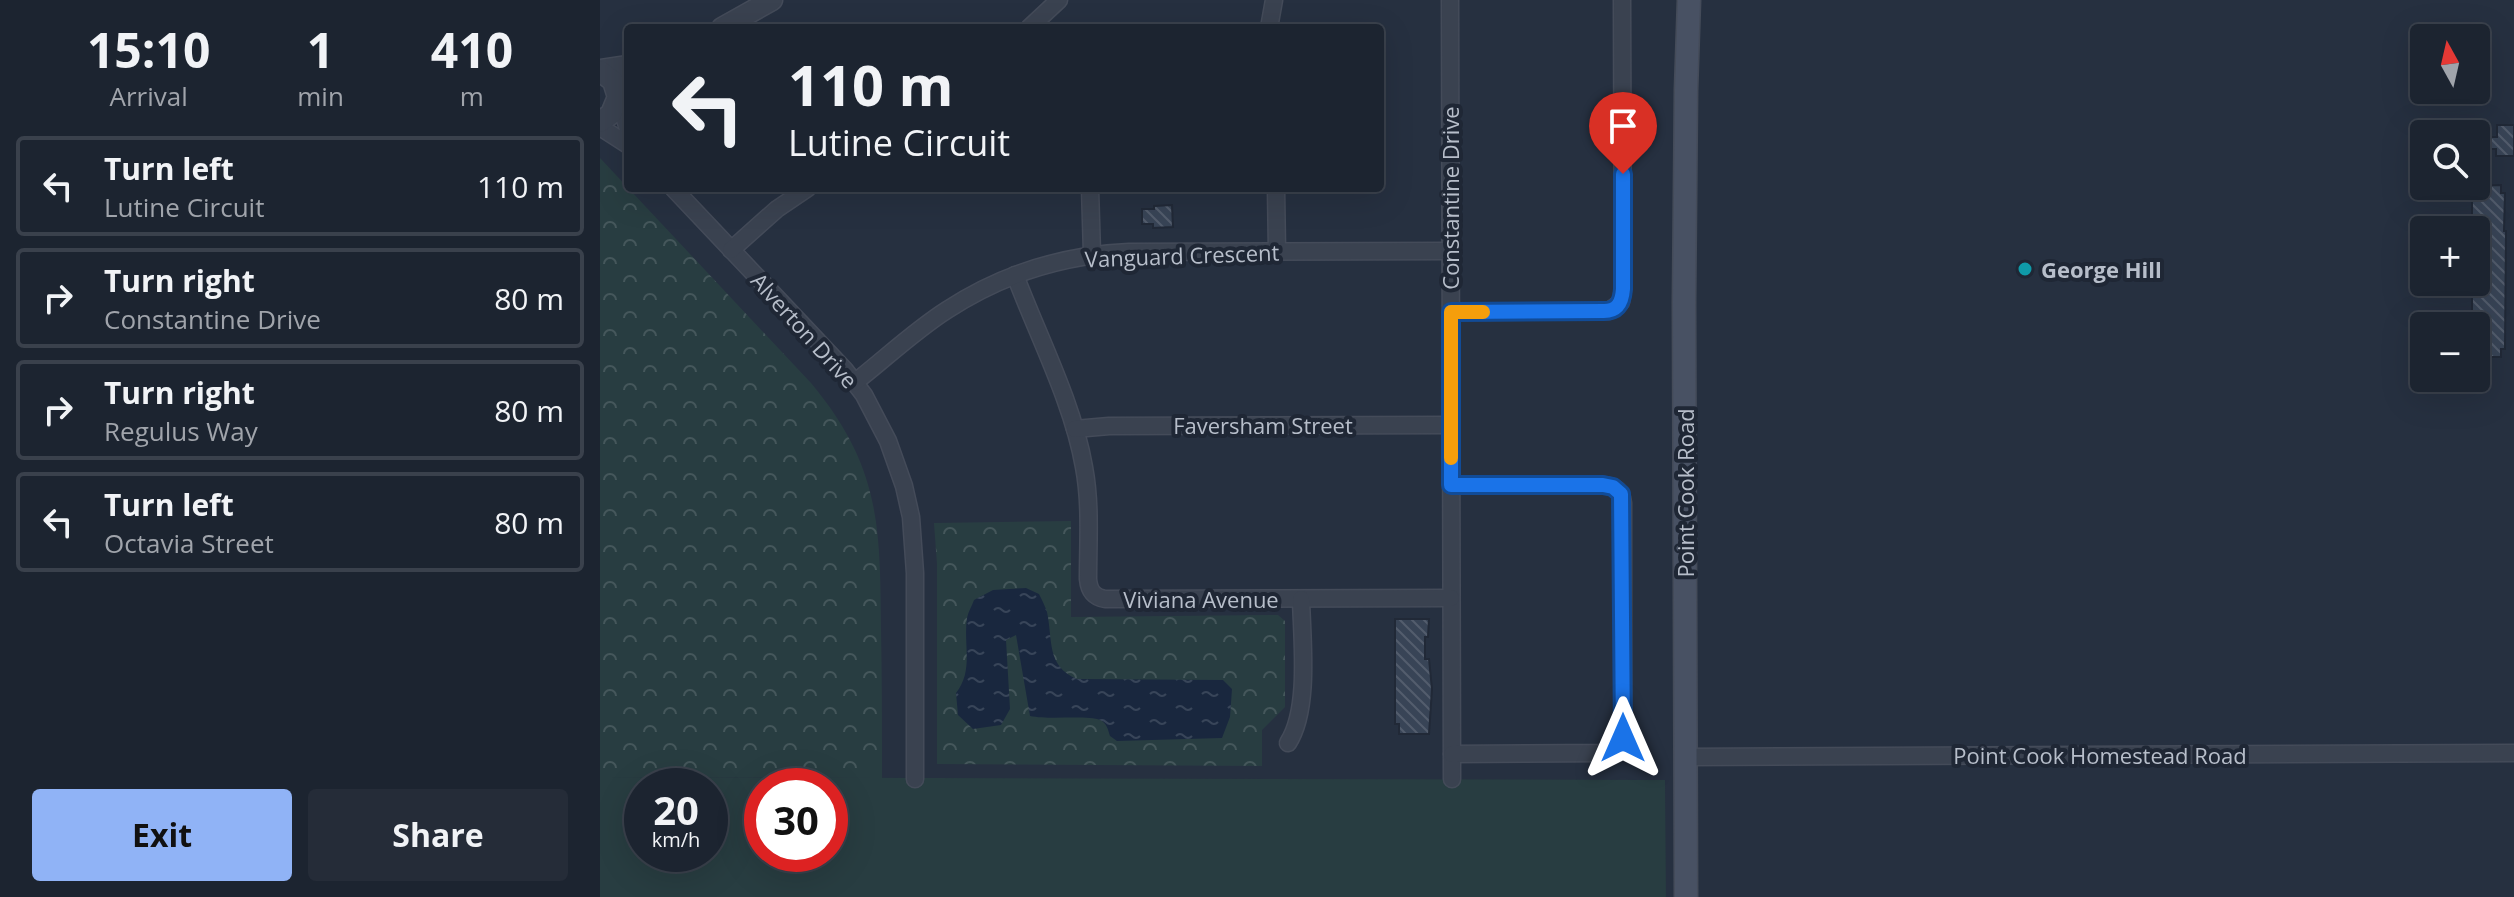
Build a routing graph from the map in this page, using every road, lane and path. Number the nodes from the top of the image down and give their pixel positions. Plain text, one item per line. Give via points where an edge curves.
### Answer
1 (772, 0) edge
2 (1059, 0) edge
3 (1274, 0) edge
4 (1450, 0) edge
5 (1622, 0) edge
6 (1675, 0) edge
7 (1689, 0) edge
8 (729, 24) edge
9 (1033, 24) edge
10 (1270, 24) edge
11 (624, 67) edge
12 (600, 70) edge
13 (621, 89) edge
14 (1686, 90) junction
15 (600, 124) edge
16 (624, 142) edge
17 (677, 192) edge
18 (802, 192) edge
19 (1090, 192) edge
20 (1276, 192) edge
21 (731, 250) junction
22 (1451, 251) junction
23 (1277, 252) junction
24 (1092, 254) junction
25 (1015, 275) junction
26 (1451, 312) junction
27 (854, 383) junction
28 (1451, 425) junction
29 (1075, 429) junction
30 (1451, 485) junction
31 (1451, 598) junction
32 (1301, 599) junction
33 (1288, 743) dead end
34 (2514, 753) edge
35 (1452, 754) junction
36 (1686, 757) junction
37 (915, 779) dead end
38 (1452, 779) dead end
39 (1686, 897) edge

1 - 8 street
2 - 9 street
3 - 10 street
4 - 22 street, Constantine Drive
5 - 26 street via 1619,305 1609,311
6 - 14 main road, Point Cook Road
7 - 14 main road, Point Cook Road
11 - 12 street
12 - 13 street
13 - 15 street via 611,114
14 - 36 main road, Point Cook Road
15 - 16 street
17 - 21 street, Alverton Drive
18 - 21 street
19 - 24 street
20 - 23 street
21 - 27 street, Alverton Drive
22 - 23 street, Vanguard Crescent
22 - 26 street, Constantine Drive
23 - 24 street, Vanguard Crescent
24 - 25 street, Vanguard Crescent
25 - 27 street, Vanguard Crescent via 947,310
25 - 29 street, Viviana Avenue
26 - 28 street, Constantine Drive
27 - 37 street, Alverton Drive via 888,441 911,517
28 - 29 street, Faversham Street
28 - 30 street, Constantine Drive
29 - 32 street, Viviana Avenue via 1087,486 1088,579 1096,596
30 - 31 street, Constantine Drive
30 - 35 street via 1603,485 1619,491 1623,500 1621,745 1608,753
31 - 32 street, Viviana Avenue
31 - 35 street, Constantine Drive
32 - 33 street via 1302,705
34 - 36 street, Point Cook Homestead Road
35 - 38 street, Constantine Drive
36 - 39 main road, Point Cook Road

